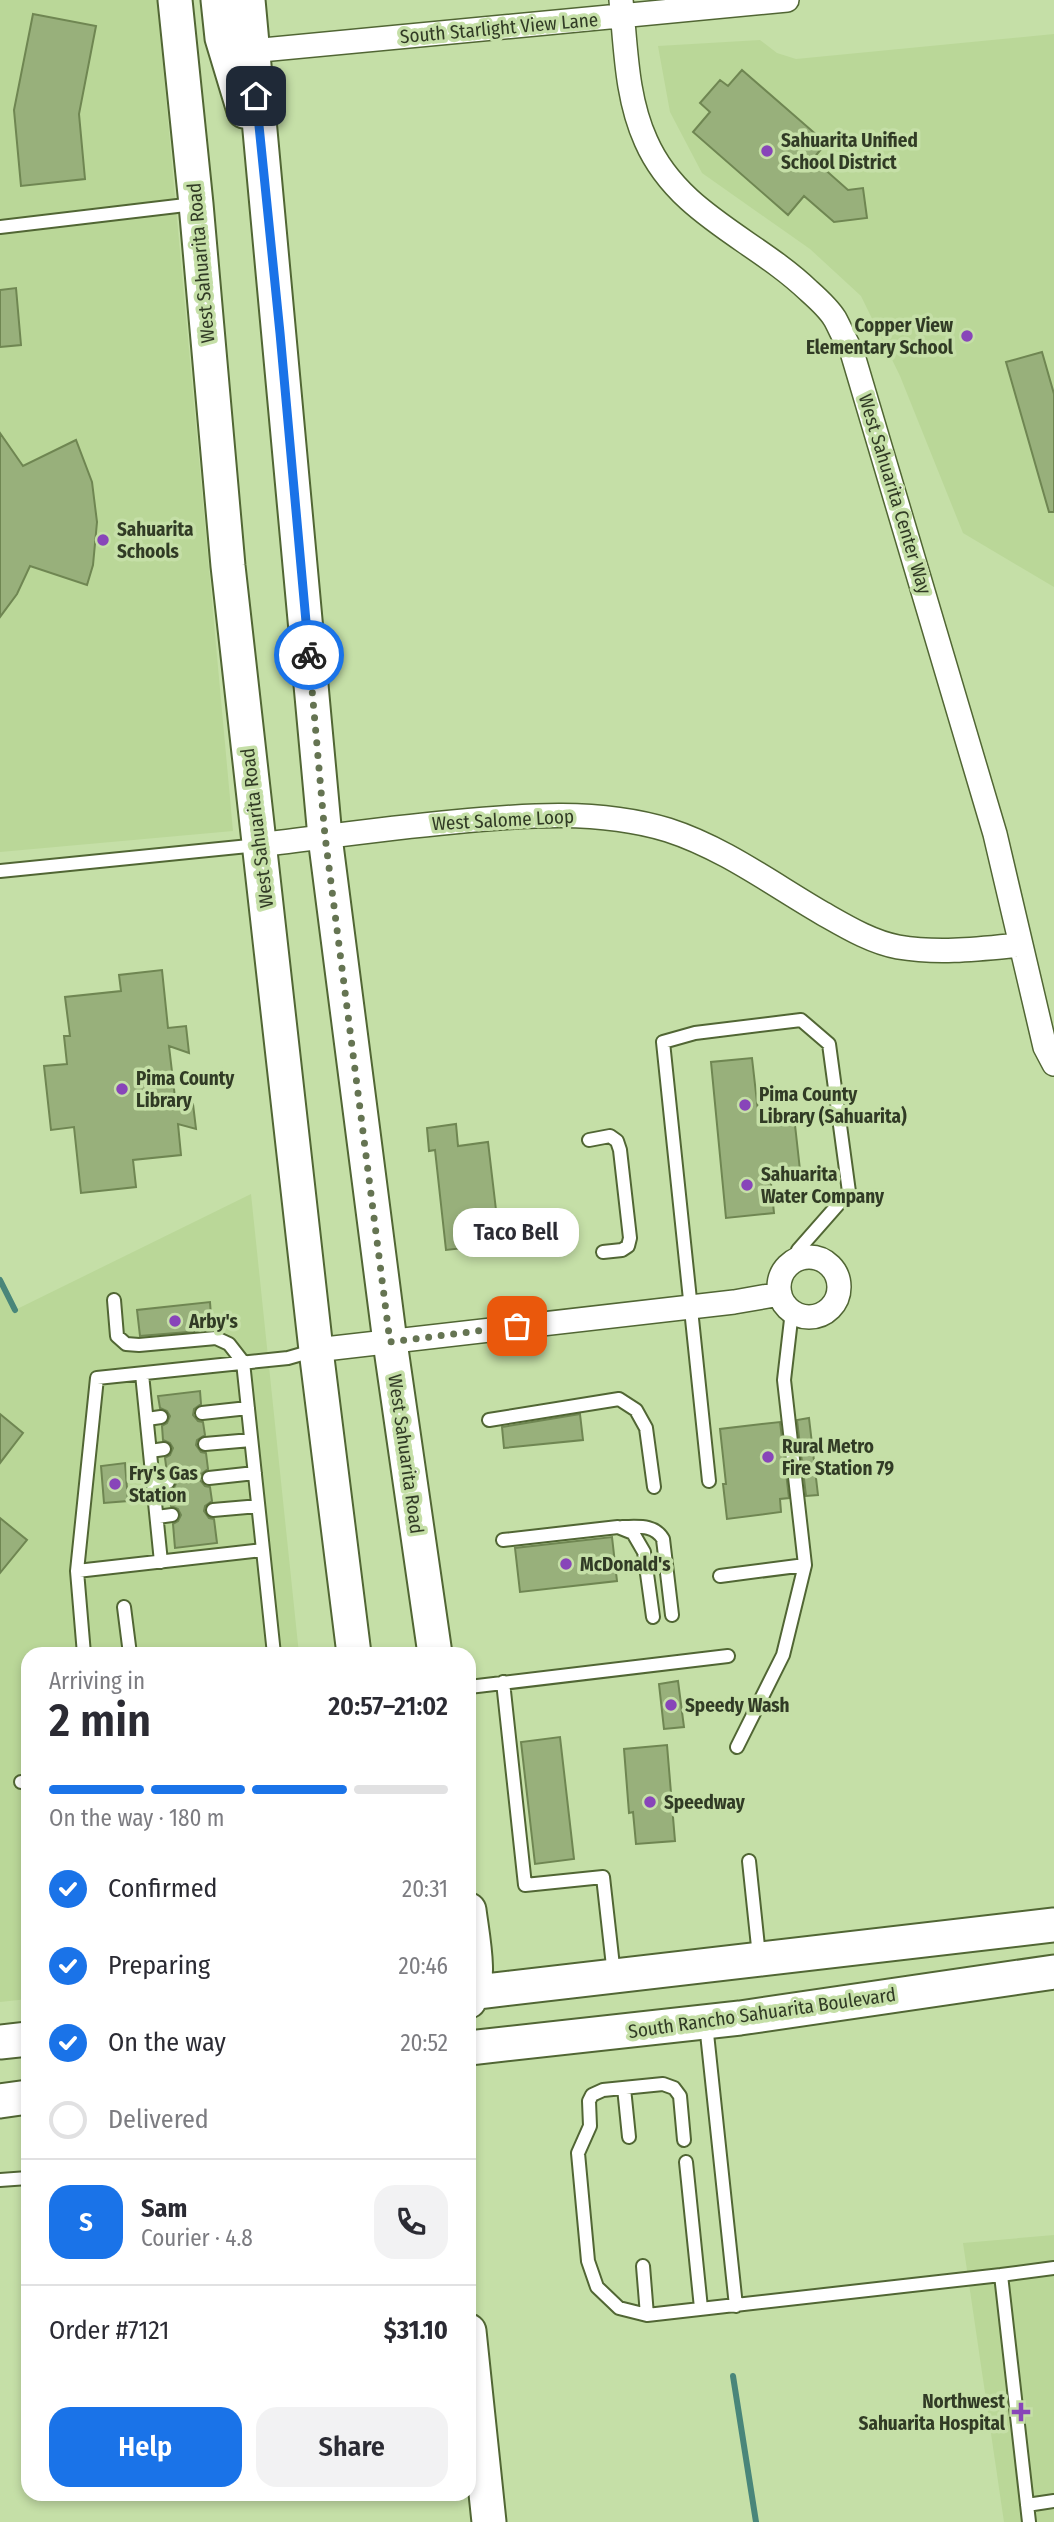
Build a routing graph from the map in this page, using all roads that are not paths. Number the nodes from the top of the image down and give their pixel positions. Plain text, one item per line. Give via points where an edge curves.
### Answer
1 (175, 0) edge
2 (218, 0) edge
3 (248, 0) edge
4 (787, 0) edge
5 (622, 8) edge
6 (252, 51) junction
7 (262, 163) junction
8 (196, 204) junction
9 (0, 227) edge
10 (325, 836) junction
11 (259, 845) junction
12 (0, 871) edge
13 (1020, 945) junction
14 (1054, 1064) edge
15 (589, 1140) dead end
16 (603, 1252) dead end
17 (803, 1257) junction
18 (114, 1300) dead end
19 (786, 1303) junction
20 (692, 1306) junction
21 (390, 1342) junction
22 (316, 1350) junction
23 (243, 1362) junction
24 (142, 1374) junction
25 (248, 1408) junction
26 (202, 1413) dead end
27 (161, 1417) dead end
28 (147, 1419) junction
29 (489, 1420) dead end
30 (251, 1440) junction
31 (205, 1444) dead end
32 (164, 1449) dead end
33 (150, 1451) junction
34 (254, 1473) junction
35 (209, 1478) dead end
36 (709, 1481) dead end
37 (168, 1482) dead end
38 (153, 1483) junction
39 (654, 1487) dead end
40 (258, 1506) junction
41 (213, 1510) dead end
42 (172, 1515) dead end
43 (157, 1517) junction
44 (618, 1527) junction
45 (503, 1540) dead end
46 (263, 1550) junction
47 (161, 1562) junction
48 (805, 1564) junction
49 (77, 1571) junction
50 (720, 1576) dead end
51 (124, 1607) dead end
52 (672, 1615) dead end
53 (653, 1617) dead end
54 (83, 1647) edge
55 (129, 1647) edge
56 (273, 1647) edge
57 (353, 1647) edge
58 (434, 1647) edge
59 (728, 1656) dead end
60 (503, 1682) junction
61 (476, 1686) edge
62 (737, 1747) dead end
63 (749, 1861) dead end
64 (1054, 1926) edge
65 (760, 1960) junction
66 (1054, 1972) edge
67 (615, 1978) junction
68 (476, 1995) edge
69 (705, 2022) junction
70 (21, 2040) edge
71 (0, 2042) edge
72 (476, 2047) edge
73 (624, 2088) junction
74 (21, 2098) edge
75 (0, 2101) edge
76 (629, 2137) dead end
77 (684, 2140) dead end
78 (686, 2162) dead end
79 (21, 2178) edge
80 (0, 2180) edge
81 (643, 2266) dead end
82 (1054, 2268) edge
83 (1001, 2275) junction
84 (736, 2306) junction
85 (701, 2308) junction
86 (647, 2315) junction
87 (476, 2398) edge
88 (1054, 2501) edge
89 (1027, 2505) junction
90 (489, 2522) edge
91 (1029, 2522) edge

1 - 8 main road, West Sahuarita Road
2 - 7 main road via 232,76
3 - 6 main road, West Sahuarita Road
4 - 5 street, South Starlight View Lane
5 - 6 street, South Starlight View Lane
5 - 13 street, West Sahuarita Center Way via 630,96 646,142 671,184 710,219 808,290 833,316 852,352 995,834
6 - 7 main road, West Sahuarita Road
7 - 10 main road, West Sahuarita Road
8 - 9 lane
8 - 11 main road, West Sahuarita Road via 228,566
10 - 11 street, West Salome Loop
10 - 13 street, West Salome Loop via 520,816 587,816 634,822 722,852 856,932 897,947 950,951
10 - 21 main road, West Sahuarita Road
11 - 12 lane, West Salome Loop
11 - 22 main road, West Sahuarita Road
13 - 14 street, West Sahuarita Center Way via 1045,1047
15 - 16 lane via 610,1136 620,1150 630,1238 622,1250
17 - 19 street via 782,1273
17 - 19 street via 816,1257 833,1268 838,1297 817,1316 807,1317
17 - 20 lane via 798,1250 849,1192 828,1044 801,1020 695,1033 663,1042
18 - 23 lane via 117,1336 126,1344 216,1338 229,1344
19 - 20 street
19 - 48 lane via 784,1380
20 - 21 street
20 - 36 lane
21 - 22 street
21 - 58 main road, West Sahuarita Road
22 - 23 lane
22 - 57 main road, West Sahuarita Road
23 - 24 lane
23 - 25 lane
24 - 28 lane
24 - 49 lane via 97,1378
25 - 26 lane
25 - 30 lane
27 - 28 lane
28 - 33 lane
29 - 39 lane via 619,1399 636,1410 646,1428
30 - 31 lane
30 - 34 lane
32 - 33 lane
33 - 38 lane
34 - 35 lane
34 - 40 lane
37 - 38 lane
38 - 43 lane
40 - 41 lane
40 - 46 lane
42 - 43 lane
43 - 47 lane
44 - 45 lane
44 - 52 lane via 648,1527 659,1532
44 - 53 lane via 633,1533 644,1552
46 - 47 lane
46 - 56 lane
47 - 49 lane
48 - 50 lane
48 - 62 lane via 783,1655
49 - 54 lane
51 - 55 lane
59 - 60 lane
60 - 61 lane
60 - 67 lane via 525,1885 603,1877
63 - 65 lane
64 - 65 main road
65 - 67 main road
66 - 69 main road, South Rancho Sahuarita Boulevard
67 - 68 main road
69 - 72 main road, South Rancho Sahuarita Boulevard
69 - 84 lane
70 - 71 main road
73 - 76 lane
73 - 77 lane via 663,2084 674,2088 680,2096
73 - 86 lane via 592,2095 590,2126 578,2153 588,2261 597,2287 619,2308
74 - 75 main road
78 - 85 lane
79 - 80 lane
81 - 86 lane
82 - 83 lane
83 - 84 lane
83 - 89 lane
84 - 85 lane
85 - 86 lane
87 - 90 main road
88 - 89 lane
89 - 91 lane

